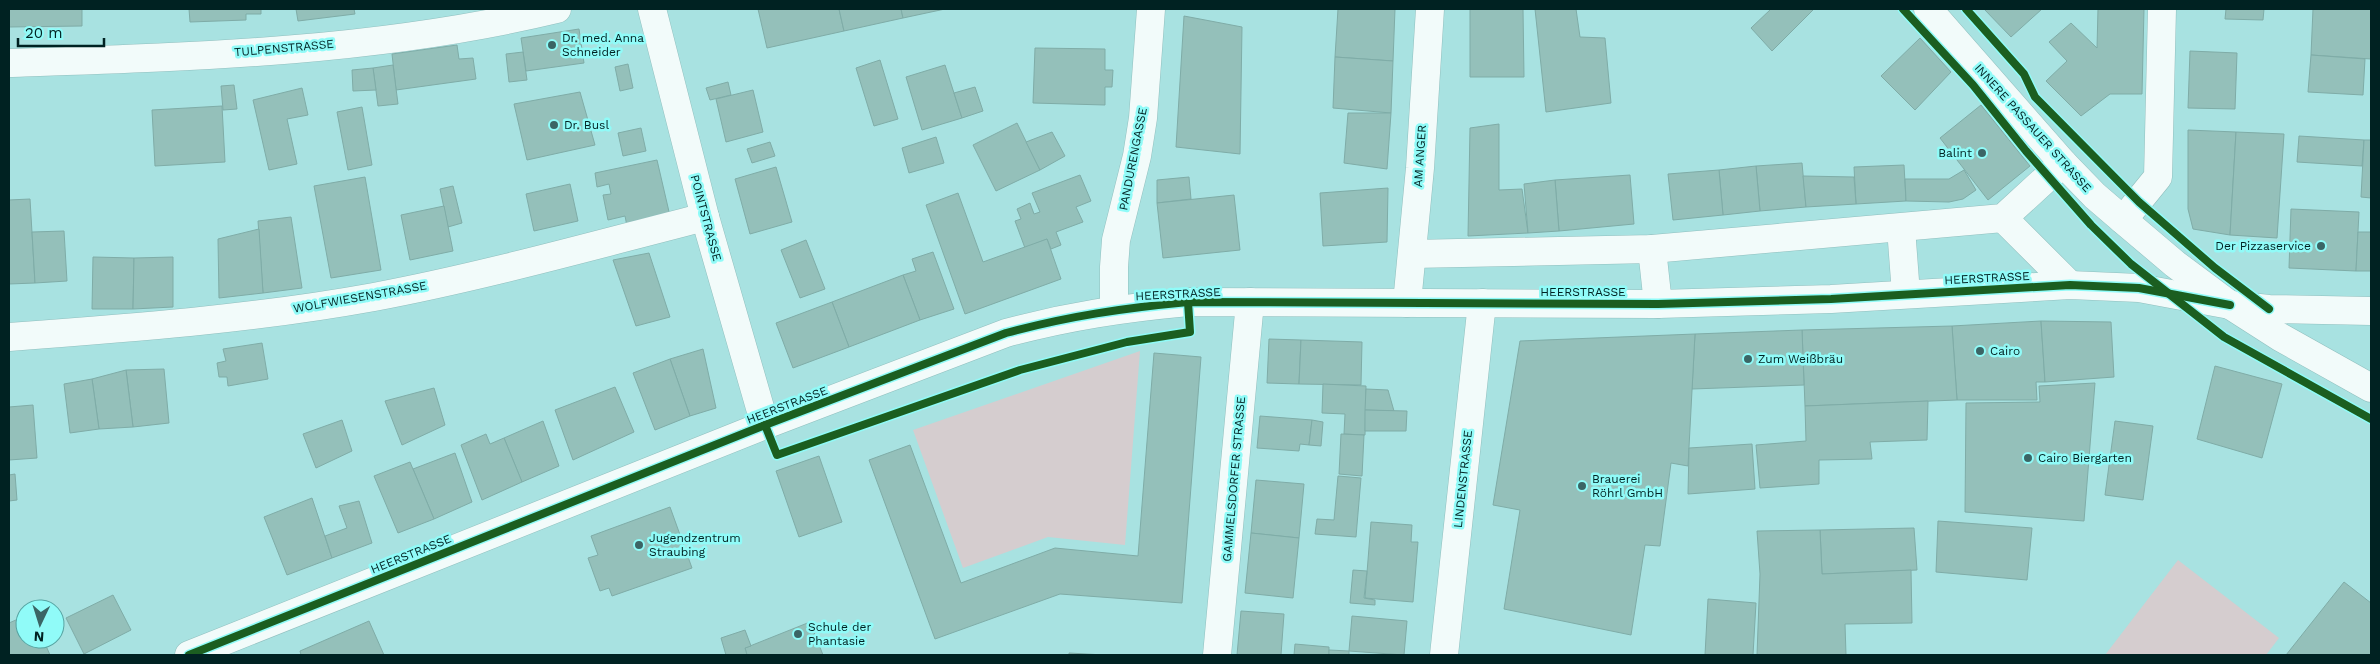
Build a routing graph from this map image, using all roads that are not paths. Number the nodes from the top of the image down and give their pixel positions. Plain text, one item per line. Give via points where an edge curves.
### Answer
1 (557, 9) edge
2 (652, 9) edge
3 (1151, 9) edge
4 (1430, 9) edge
5 (1928, 9) edge
6 (2162, 9) edge
7 (9, 63) edge
8 (2063, 163) junction
9 (706, 218) junction
10 (2003, 218) junction
11 (2123, 220) junction
12 (1901, 228) junction
13 (1652, 249) junction
14 (1412, 254) junction
15 (2070, 285) junction
16 (1906, 294) junction
17 (1250, 302) junction
18 (1406, 303) junction
19 (1482, 303) junction
20 (1658, 304) junction
21 (2230, 305) junction
22 (1114, 309) junction
23 (2371, 310) edge
24 (9, 337) edge
25 (2371, 388) edge
26 (765, 425) junction
27 (189, 655) edge
28 (1217, 655) edge
29 (1444, 655) edge

1 - 7 street, TULPENSTRASSE via 468,27 290,49 161,58
2 - 9 street, POINTSTRASSE
3 - 22 street, PANDURENGASSE via 1143,118 1116,240
4 - 14 street, AM ANGER
5 - 8 street, INNERE PASSAUER STRASSE
6 - 11 street via 2158,177
8 - 10 street
8 - 11 street, INNERE PASSAUER STRASSE
9 - 24 street, WOLFWIESENSTRASSE via 373,297 167,325
9 - 26 street, POINTSTRASSE
10 - 12 street
10 - 15 street
11 - 21 street, INNERE PASSAUER STRASSE
12 - 13 street
12 - 16 street
13 - 14 street
13 - 20 street
14 - 18 street, AM ANGER
15 - 16 street, HEERSTRASSE
15 - 21 street, HEERSTRASSE via 2139,288
16 - 20 street, HEERSTRASSE
17 - 18 street, HEERSTRASSE
17 - 22 street, HEERSTRASSE via 1188,302
17 - 28 street, GAMMELSDORFER STRASSE
18 - 19 street, HEERSTRASSE
19 - 20 street, HEERSTRASSE
19 - 29 street, LINDENSTRASSE
21 - 23 street, HEERSTRASSE via 2269,309
21 - 25 street, INNERE PASSAUER STRASSE
22 - 26 street, HEERSTRASSE via 1006,333
26 - 27 street, HEERSTRASSE

